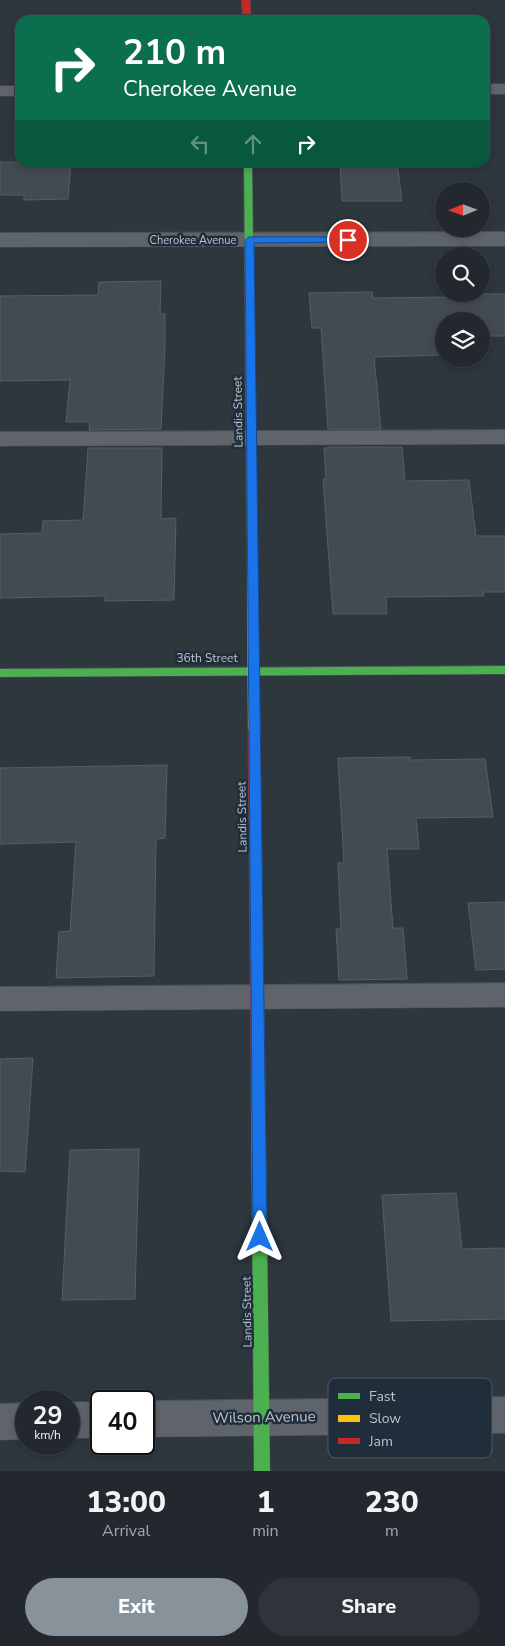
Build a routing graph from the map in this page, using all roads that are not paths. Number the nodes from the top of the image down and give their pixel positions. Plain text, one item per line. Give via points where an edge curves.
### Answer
1 (246, 0) edge
2 (247, 15) edge
3 (490, 89) edge
4 (505, 89) edge
5 (0, 91) edge
6 (15, 91) edge
7 (248, 167) edge
8 (505, 239) edge
9 (0, 240) edge
10 (249, 240) junction
11 (505, 437) edge
12 (252, 438) junction
13 (0, 439) edge
14 (505, 670) edge
15 (254, 671) junction
16 (0, 673) edge
17 (505, 995) edge
18 (258, 997) junction
19 (0, 999) edge
20 (492, 1416) edge
21 (505, 1416) edge
22 (262, 1417) junction
23 (328, 1417) edge
24 (155, 1419) edge
25 (15, 1421) edge
26 (0, 1422) edge
27 (262, 1471) edge

1 - 2 street
3 - 4 lane
5 - 6 lane
7 - 10 street, Landis Street
8 - 10 street, Cherokee Avenue
9 - 10 street, Cherokee Avenue
10 - 12 street, Landis Street
11 - 12 lane
12 - 13 lane
12 - 15 street, Landis Street
14 - 15 street, 36th Street
15 - 16 street, 36th Street
15 - 18 street, Landis Street
17 - 18 lane
18 - 19 lane
18 - 22 street, Landis Street
20 - 21 street, Wilson Avenue
22 - 23 street, Wilson Avenue
22 - 24 street, Wilson Avenue
22 - 27 street, Landis Street
25 - 26 street

